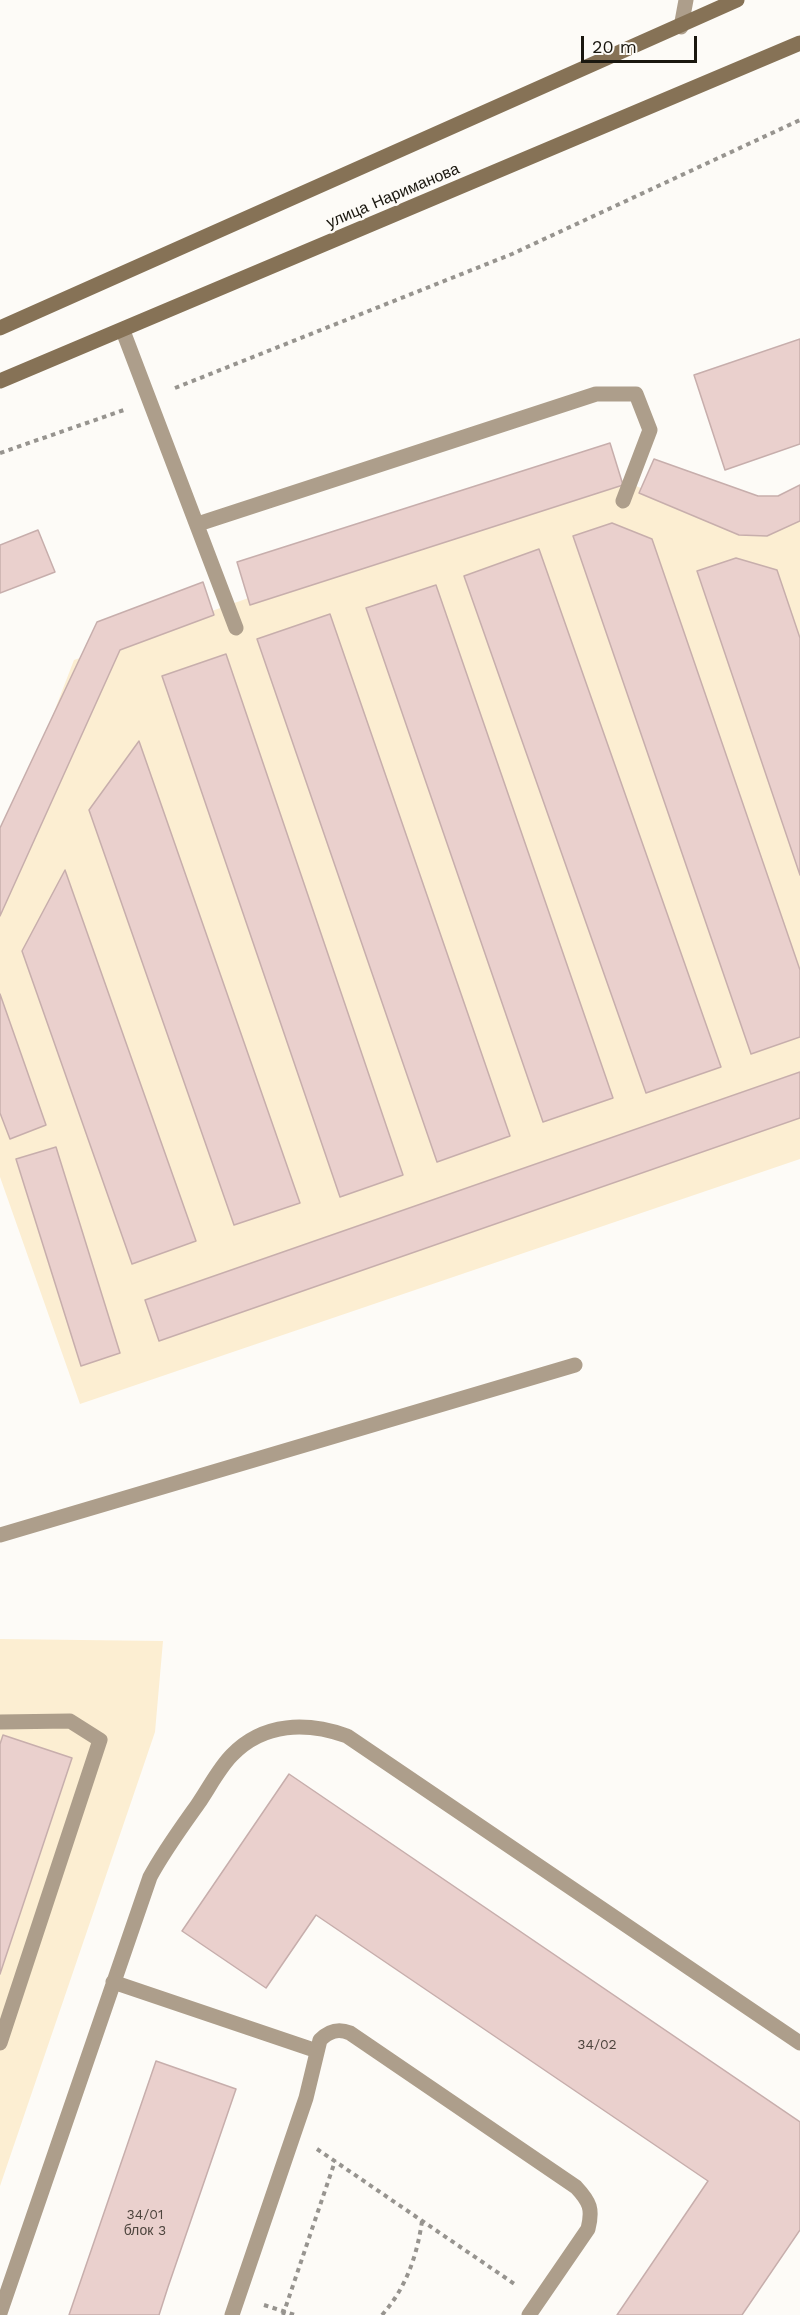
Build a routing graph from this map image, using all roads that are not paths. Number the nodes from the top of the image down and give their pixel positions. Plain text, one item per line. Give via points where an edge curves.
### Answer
1 (686, 0) edge
2 (738, 0) edge
3 (681, 27) junction
4 (800, 43) edge
5 (0, 328) edge
6 (123, 331) junction
7 (0, 381) edge
8 (623, 501) dead end
9 (198, 524) junction
10 (236, 628) dead end
11 (575, 1365) dead end
12 (0, 1535) edge
13 (0, 1722) edge
14 (113, 1982) junction
15 (0, 2043) edge
16 (800, 2043) edge
17 (317, 2051) junction
18 (0, 2313) edge
19 (232, 2315) edge
20 (530, 2315) edge

1 - 3 lane
2 - 3 main road
3 - 5 main road
4 - 6 main road, улица Нариманова
6 - 7 main road, улица Нариманова
6 - 9 lane
8 - 9 lane via 650,430 636,394 596,394
9 - 10 lane
11 - 12 lane
13 - 15 lane via 70,1721 100,1740
14 - 16 lane via 150,1877 231,1755 251,1739 304,1726 347,1736
14 - 17 lane
14 - 18 lane
17 - 19 lane via 309,2087
17 - 20 lane via 327,2034 340,2030 350,2033 576,2187 587,2199 591,2218 588,2229

